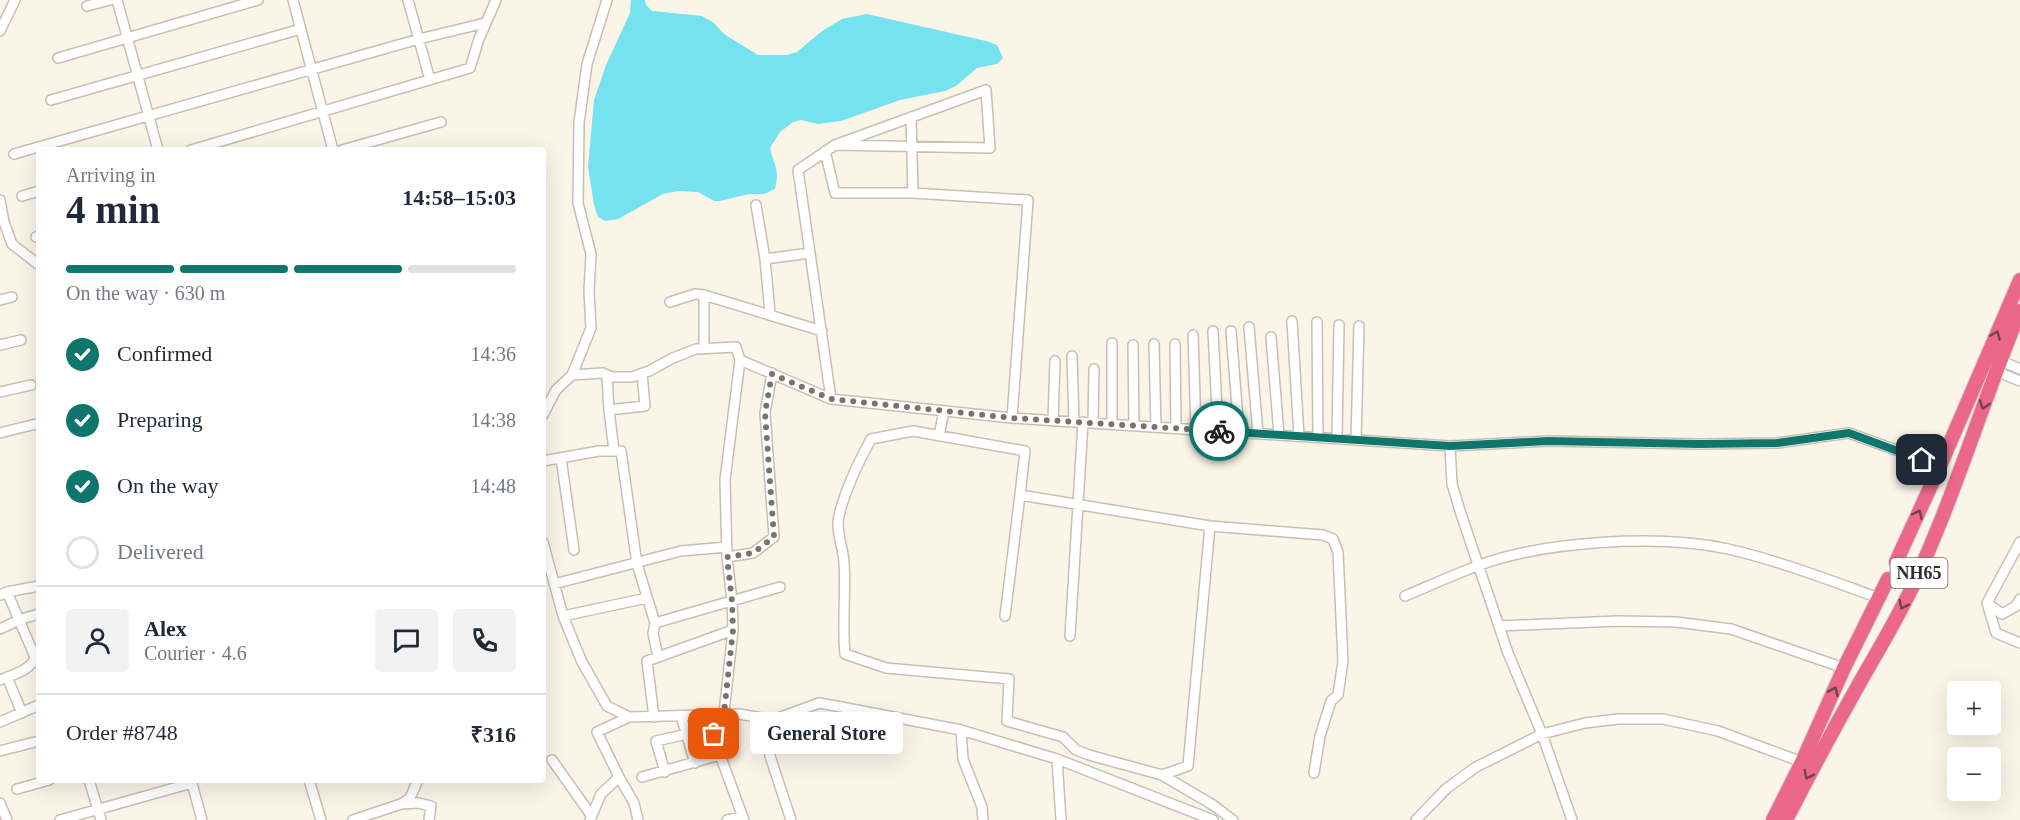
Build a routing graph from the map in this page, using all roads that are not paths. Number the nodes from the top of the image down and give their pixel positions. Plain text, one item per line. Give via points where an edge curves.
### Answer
1 (15, 0) edge
2 (110, 0) edge
3 (117, 0) edge
4 (258, 0) edge
5 (293, 0) edge
6 (409, 0) edge
7 (496, 0) edge
8 (607, 0) edge
9 (87, 6) dead end
10 (485, 23) junction
11 (301, 29) junction
12 (0, 31) edge
13 (127, 37) junction
14 (419, 39) junction
15 (58, 58) dead end
16 (311, 70) junction
17 (137, 75) junction
18 (430, 80) junction
19 (51, 100) dead end
20 (323, 111) junction
21 (148, 115) junction
22 (911, 117) junction
23 (441, 122) dead end
24 (834, 145) junction
25 (38, 147) edge
26 (157, 147) edge
27 (200, 147) edge
28 (332, 147) edge
29 (353, 147) edge
30 (912, 147) junction
31 (36, 148) edge
32 (825, 151) junction
33 (14, 154) dead end
34 (36, 192) edge
35 (913, 193) junction
36 (22, 196) dead end
37 (0, 201) edge
38 (756, 205) dead end
39 (810, 253) junction
40 (765, 259) junction
41 (36, 263) edge
42 (2020, 280) edge
43 (704, 295) junction
44 (12, 297) dead end
45 (0, 300) edge
46 (670, 302) dead end
47 (2020, 311) edge
48 (770, 313) junction
49 (1293, 321) dead end
50 (1317, 322) dead end
51 (1339, 325) dead end
52 (1359, 326) dead end
53 (1249, 327) dead end
54 (822, 331) junction
55 (1213, 331) dead end
56 (1231, 331) dead end
57 (1193, 335) dead end
58 (1271, 337) dead end
59 (21, 340) dead end
60 (1112, 343) dead end
61 (1154, 344) dead end
62 (1175, 344) dead end
63 (0, 345) edge
64 (1133, 345) dead end
65 (704, 349) junction
66 (1072, 356) dead end
67 (740, 360) junction
68 (1055, 361) dead end
69 (1997, 366) junction
70 (1094, 369) dead end
71 (2020, 369) edge
72 (642, 374) junction
73 (772, 374) junction
74 (572, 375) junction
75 (607, 376) junction
76 (2020, 381) edge
77 (31, 385) dead end
78 (0, 392) edge
79 (831, 399) junction
80 (546, 409) edge
81 (609, 410) junction
82 (944, 411) junction
83 (1012, 418) junction
84 (1053, 421) junction
85 (1083, 422) junction
86 (36, 424) dead end
87 (1112, 424) junction
88 (1134, 426) junction
89 (1156, 427) junction
90 (1176, 428) junction
91 (1197, 430) junction
92 (1218, 431) junction
93 (1239, 432) junction
94 (0, 433) edge
95 (1258, 434) junction
96 (1279, 435) junction
97 (939, 436) junction
98 (1299, 436) junction
99 (1318, 437) junction
100 (1337, 438) junction
101 (1356, 440) junction
102 (1450, 446) junction
103 (614, 451) junction
104 (561, 458) junction
105 (546, 460) edge
106 (1940, 466) junction
107 (1020, 495) junction
108 (1077, 505) junction
109 (1210, 526) junction
110 (2020, 542) edge
111 (574, 550) dead end
112 (727, 552) junction
113 (546, 553) edge
114 (1896, 562) dead end
115 (636, 564) junction
116 (1478, 566) junction
117 (1888, 579) dead end
118 (554, 584) junction
119 (36, 587) edge
120 (780, 587) dead end
121 (3, 593) edge
122 (1406, 596) dead end
123 (647, 598) junction
124 (1879, 598) junction
125 (2020, 599) edge
126 (732, 601) junction
127 (1987, 603) junction
128 (36, 615) edge
129 (563, 616) junction
130 (1005, 616) dead end
131 (22, 619) junction
132 (655, 623) junction
133 (1499, 626) junction
134 (0, 629) edge
135 (733, 630) junction
136 (1070, 636) dead end
137 (2020, 643) edge
138 (658, 657) junction
139 (1844, 668) junction
140 (4, 678) edge
141 (36, 706) edge
142 (607, 706) junction
143 (22, 713) junction
144 (724, 713) junction
145 (708, 714) junction
146 (681, 716) junction
147 (629, 717) junction
148 (654, 717) junction
149 (769, 720) junction
150 (0, 722) edge
151 (614, 725) junction
152 (961, 730) junction
153 (687, 734) junction
154 (1542, 734) junction
155 (36, 742) edge
156 (0, 751) edge
157 (720, 755) junction
158 (1057, 759) junction
159 (552, 760) dead end
160 (1802, 762) junction
161 (695, 763) junction
162 (664, 772) junction
163 (1314, 773) dead end
164 (1162, 775) junction
165 (619, 777) junction
166 (642, 777) dead end
167 (38, 783) edge
168 (90, 783) edge
169 (188, 783) edge
170 (191, 783) edge
171 (310, 783) edge
172 (417, 783) edge
173 (17, 789) dead end
174 (0, 803) edge
175 (401, 804) junction
176 (98, 809) junction
177 (590, 817) edge
178 (743, 818) edge
179 (7, 820) edge
180 (60, 820) edge
181 (101, 820) edge
182 (202, 820) edge
183 (321, 820) edge
184 (353, 820) edge
185 (429, 820) edge
186 (638, 820) edge
187 (727, 820) edge
188 (791, 820) edge
189 (982, 820) edge
190 (1061, 820) edge
191 (1213, 820) edge
192 (1233, 820) edge
193 (1416, 820) edge
194 (1572, 820) edge
195 (1773, 820) edge
196 (1786, 820) edge

1 - 12 street
2 - 9 street
3 - 13 street
4 - 13 street
5 - 11 street
6 - 14 street
7 - 10 street
8 - 74 street via 587,64 579,123 578,203 591,254 591,328
10 - 14 street
10 - 18 street via 470,68
11 - 16 street
11 - 17 street
13 - 15 street
13 - 17 street
14 - 16 street
14 - 18 street
16 - 20 street
16 - 21 street
17 - 19 street
17 - 21 street
18 - 20 street
20 - 27 street
20 - 28 street
21 - 25 street
21 - 26 street
22 - 24 street
22 - 30 street
22 - 30 street via 986,90 990,148
23 - 29 street
24 - 30 street
24 - 32 street
30 - 35 street
31 - 33 street
32 - 35 street via 835,193
32 - 39 street via 798,170
34 - 36 street
35 - 83 street via 1028,200
37 - 41 street via 12,244
38 - 40 street
39 - 40 street
39 - 54 street
40 - 48 street
106 -> 42 highway, NH65
43 - 46 street
43 - 48 street
43 - 65 street
44 - 45 street
47 - 69 highway, NH65
48 - 54 street
49 - 98 street
50 - 99 street
51 - 100 street
52 - 101 street
53 - 95 street
54 - 79 street
55 - 92 street
56 - 93 street
57 - 91 street
58 - 96 street
59 - 63 street
60 - 87 street
61 - 89 street
62 - 90 street
64 - 88 street
65 - 67 street via 736,347
65 - 72 street
66 - 85 street
67 - 73 street
67 - 112 street via 725,480
68 - 84 street
69 - 71 street
69 - 76 street
69 -> 196 highway, NH65 via 1960,474 1916,581
70 - 85 street
72 - 75 street
72 - 81 street via 645,406
73 - 79 street
73 - 112 street via 765,413 774,537 753,553
74 - 75 street
74 - 80 street via 556,390
75 - 81 street
77 - 78 street
79 - 82 street
81 - 103 street
82 - 83 street
82 - 97 street
83 - 84 street
84 - 85 street
85 - 87 street
85 - 108 street
86 - 94 street
87 - 88 street
88 - 89 street
89 - 90 street
90 - 91 street
91 - 92 street
92 - 93 street
93 - 95 street
95 - 96 street
96 - 98 street
97 - 107 street via 1025,451
97 - 164 street via 913,431 871,439 846,489 838,519 846,596 845,654 886,668 1009,679 1007,721 1063,737 1076,750 1089,755
98 - 99 street
99 - 100 street
100 - 101 street
101 - 102 street
102 - 106 street via 1548,441 1777,443 1849,433
102 - 116 street via 1452,484
103 - 104 street
103 - 115 street via 621,451
104 - 105 street
104 - 111 street
114 -> 106 highway, NH65
107 - 108 street
107 - 130 street
108 - 109 street
108 - 136 street
109 - 163 street via 1333,539 1338,552 1343,660 1338,695 1331,701 1320,736
109 - 164 street via 1188,766
110 - 127 street
112 - 115 street via 681,551
112 - 126 street
113 - 118 street
115 - 118 street
115 - 123 street
116 - 122 street
116 - 124 street via 1563,546 1676,543 1726,549 1780,563
116 - 133 street
117 - 124 highway, NH65
118 - 129 street
119 - 121 street
120 - 126 street
121 - 131 street
123 - 129 street
123 - 132 street
124 - 139 highway, NH65
125 - 127 street via 2002,614
126 - 132 street
126 - 135 street
127 - 137 street via 1996,633
128 - 131 street
129 - 142 street via 582,662
131 - 134 street
131 - 140 street via 35,657 33,664
132 - 138 street
133 - 139 street via 1676,622 1731,629
133 - 154 street
135 - 138 street
135 - 144 street
138 - 148 street via 647,660
160 -> 139 highway, NH65
140 - 143 street
141 - 143 street
142 - 147 street
142 - 151 street
143 - 150 street
144 - 145 street
144 - 149 street
145 - 146 street
145 - 157 street
146 - 148 street
146 - 153 street
147 - 148 street
147 - 151 street
149 - 152 street via 819,703
149 - 188 street via 770,756
151 - 165 street via 597,732
152 - 158 street
152 - 189 street via 963,759 982,807
153 - 161 street
153 - 162 street via 656,741
154 - 160 street via 1585,723 1663,719 1718,732
154 - 193 street via 1476,767 1447,788
154 - 194 street
155 - 156 street
157 - 161 street
157 - 178 street
158 - 190 street
158 - 191 street
159 - 177 street
160 - 195 highway, NH65
161 - 162 street
162 - 166 street
164 - 192 street
165 - 177 street via 601,794
165 - 186 street via 634,803
167 - 173 street
168 - 176 street
169 - 176 street
170 - 182 street
171 - 183 street
172 - 175 street via 410,798
174 - 179 street
175 - 184 street
175 - 185 street via 430,806
176 - 180 street
176 - 181 street
178 - 187 street

